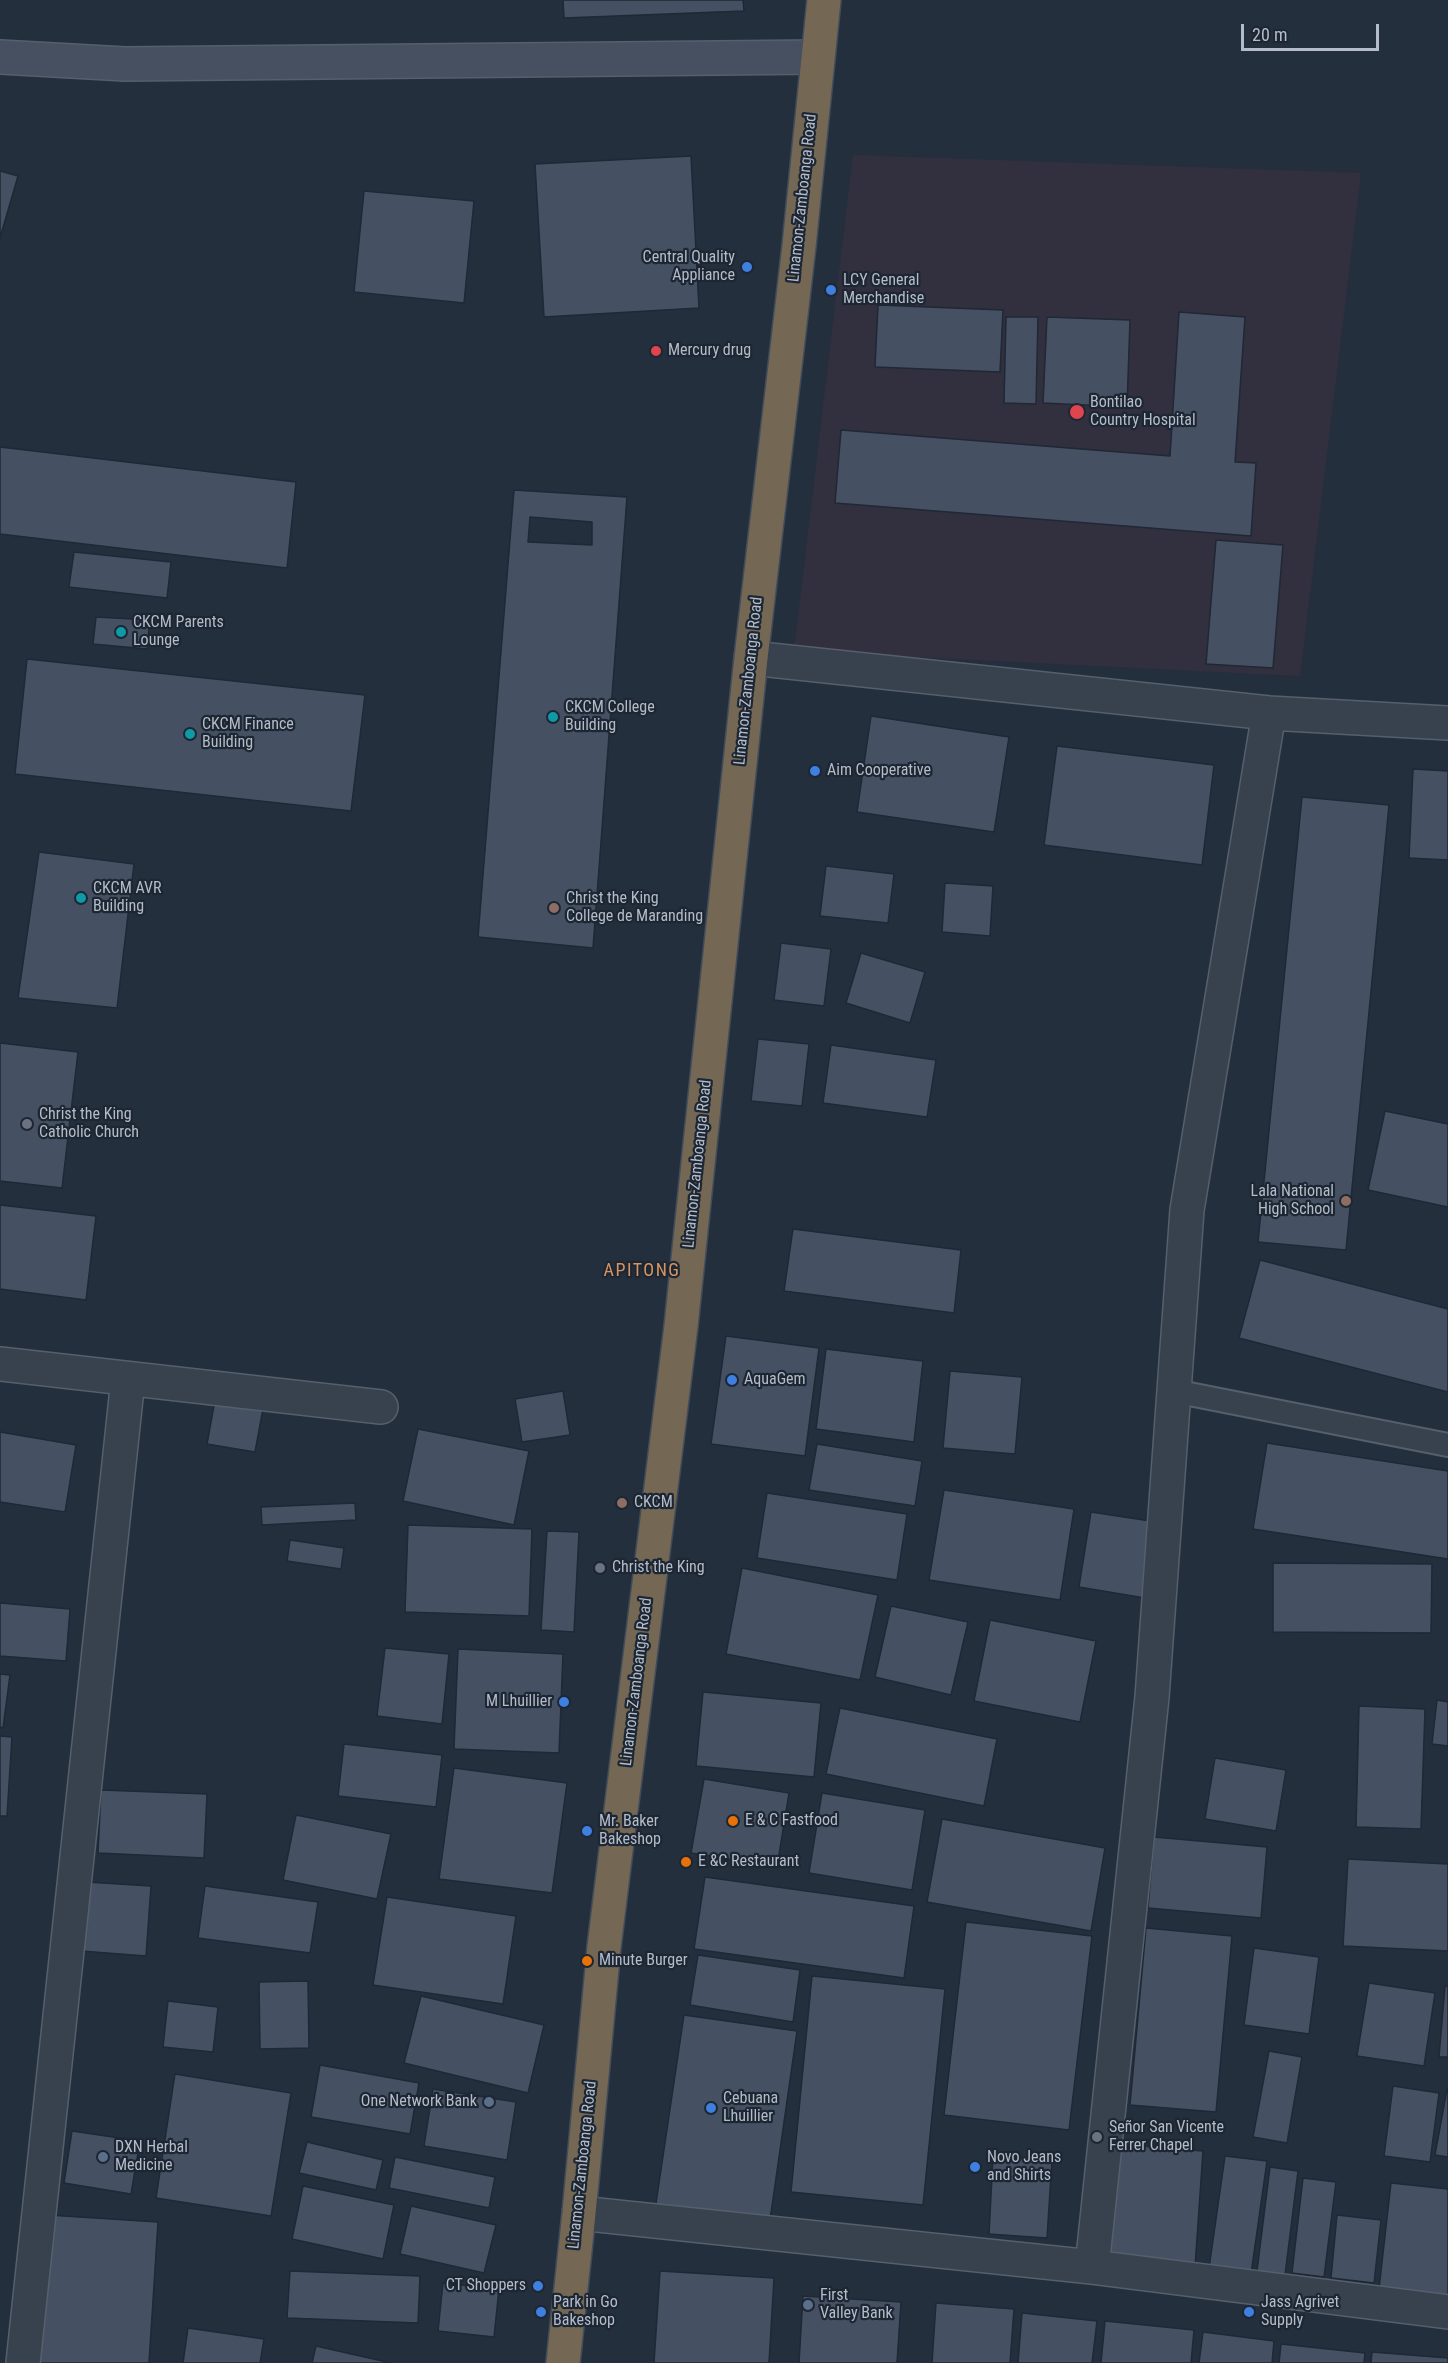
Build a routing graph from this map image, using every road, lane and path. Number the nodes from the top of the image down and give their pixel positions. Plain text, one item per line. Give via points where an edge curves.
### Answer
1 (824, 0) edge
2 (0, 57) edge
3 (818, 57) junction
4 (751, 658) junction
5 (1269, 713) junction
6 (1448, 723) edge
7 (0, 1364) edge
8 (128, 1379) junction
9 (1174, 1391) junction
10 (381, 1407) dead end
11 (1448, 1445) edge
12 (579, 2213) junction
13 (1092, 2266) junction
14 (1448, 2312) edge
15 (22, 2363) edge
16 (563, 2363) edge

1 - 3 highway, Linamon-Zamboanga Road
2 - 3 street via 125,64
3 - 4 highway, Linamon-Zamboanga Road
4 - 5 street
4 - 12 highway, Linamon-Zamboanga Road via 681,1326 604,1947
5 - 6 street
5 - 9 street via 1187,1210
7 - 8 street
8 - 10 street
8 - 15 street
9 - 11 lane
9 - 13 street via 1152,1697
12 - 13 street
12 - 16 highway, Linamon-Zamboanga Road
13 - 14 street

